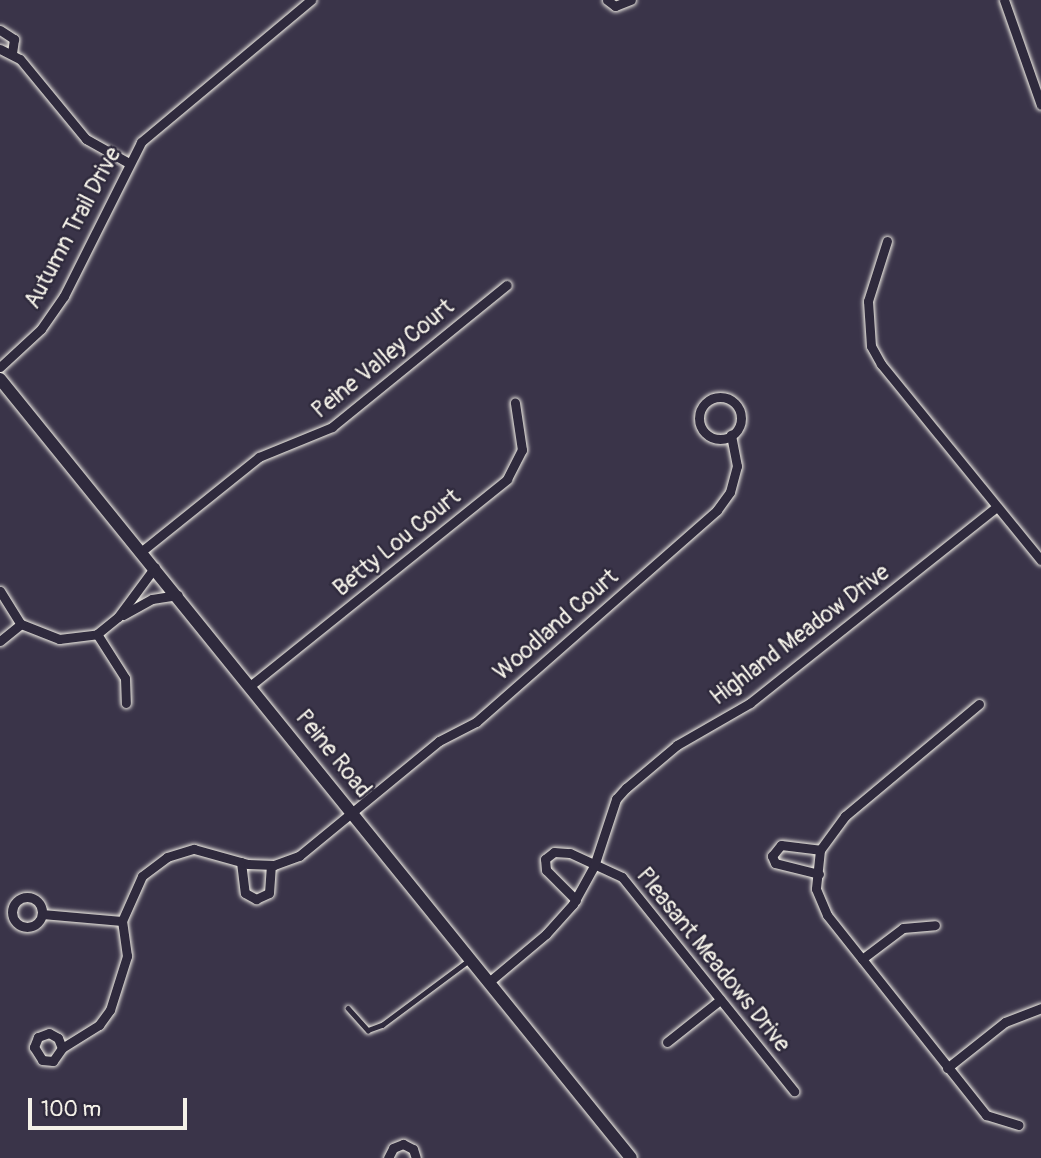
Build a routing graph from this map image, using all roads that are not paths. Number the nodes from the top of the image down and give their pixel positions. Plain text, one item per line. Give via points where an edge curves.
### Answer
1 (311, 0) edge
2 (607, 0) edge
3 (631, 0) edge
4 (1004, 0) edge
5 (0, 30) edge
6 (0, 49) edge
7 (12, 54) junction
8 (1041, 105) edge
9 (127, 162) junction
10 (887, 241) dead end
11 (507, 285) dead end
12 (0, 367) edge
13 (0, 379) edge
14 (515, 403) dead end
15 (731, 435) junction
16 (996, 507) junction
17 (142, 551) junction
18 (1041, 560) edge
19 (155, 567) junction
20 (0, 591) edge
21 (177, 595) junction
22 (118, 617) junction
23 (21, 624) junction
24 (97, 634) junction
25 (0, 641) edge
26 (250, 686) junction
27 (126, 703) dead end
28 (979, 704) dead end
29 (354, 813) junction
30 (820, 850) junction
31 (241, 862) junction
32 (271, 865) junction
33 (594, 866) junction
34 (819, 874) junction
35 (576, 900) junction
36 (42, 914) dead end
37 (122, 921) junction
38 (935, 925) dead end
39 (471, 958) junction
40 (862, 959) junction
41 (490, 981) junction
42 (720, 1000) junction
43 (1041, 1007) edge
44 (348, 1008) dead end
45 (667, 1042) dead end
46 (62, 1048) dead end
47 (947, 1068) junction
48 (794, 1091) dead end
49 (1018, 1125) dead end
50 (388, 1158) edge
51 (416, 1158) edge
52 (631, 1158) edge

1 - 9 street, Autumn Trail Drive via 159,125
2 - 3 street via 615,6
4 - 8 street
5 - 7 street via 14,38
6 - 7 street
7 - 9 street via 86,139
9 - 12 street, Autumn Trail Drive via 64,296 41,329
10 - 16 street via 867,301 871,346
11 - 17 street, Peine Valley Court via 332,427 259,457
13 - 17 street, Peine Road
14 - 26 street, Betty Lou Court via 522,450 507,479
15 - 15 street, Woodland Court via 740,422 738,407 725,397 709,400 700,412 702,428 715,438
15 - 29 street, Woodland Court via 737,466 730,492 717,510 476,722 439,741
16 - 18 street
16 - 33 street, Highland Meadow Drive via 750,703 677,745 631,783 616,799
17 - 19 street, Peine Road
19 - 21 street, Peine Road
19 - 22 street
20 - 23 street
21 - 22 street via 152,599
21 - 26 street, Peine Road
22 - 24 street
23 - 24 street via 59,639
23 - 25 street
24 - 27 street via 125,678
26 - 29 street, Peine Road
28 - 30 street via 845,816
29 - 32 street, Woodland Court via 299,856
29 - 39 street, Peine Road
30 - 34 street
30 - 34 street via 782,845 772,856 775,863
31 - 32 street
31 - 32 street via 245,893 256,899 269,893
31 - 37 street via 206,850 167,857 142,876
33 - 35 street, Highland Meadow Drive
33 - 35 street via 570,853 554,852 545,859 546,870
33 - 42 street, Pleasant Meadows Drive via 622,877
34 - 40 street via 816,888 827,915
35 - 41 street, Highland Meadow Drive via 546,934
36 - 37 street
37 - 46 street via 127,956 118,994 99,1025
38 - 40 street via 903,928
39 - 41 street, Peine Road
39 - 44 lane via 383,1025 368,1030
40 - 47 street
41 - 52 street, Peine Road
42 - 45 street
42 - 48 street, Pleasant Meadows Drive
43 - 47 street via 1005,1022
47 - 49 street via 986,1115
50 - 51 street via 393,1147 403,1144 413,1149

